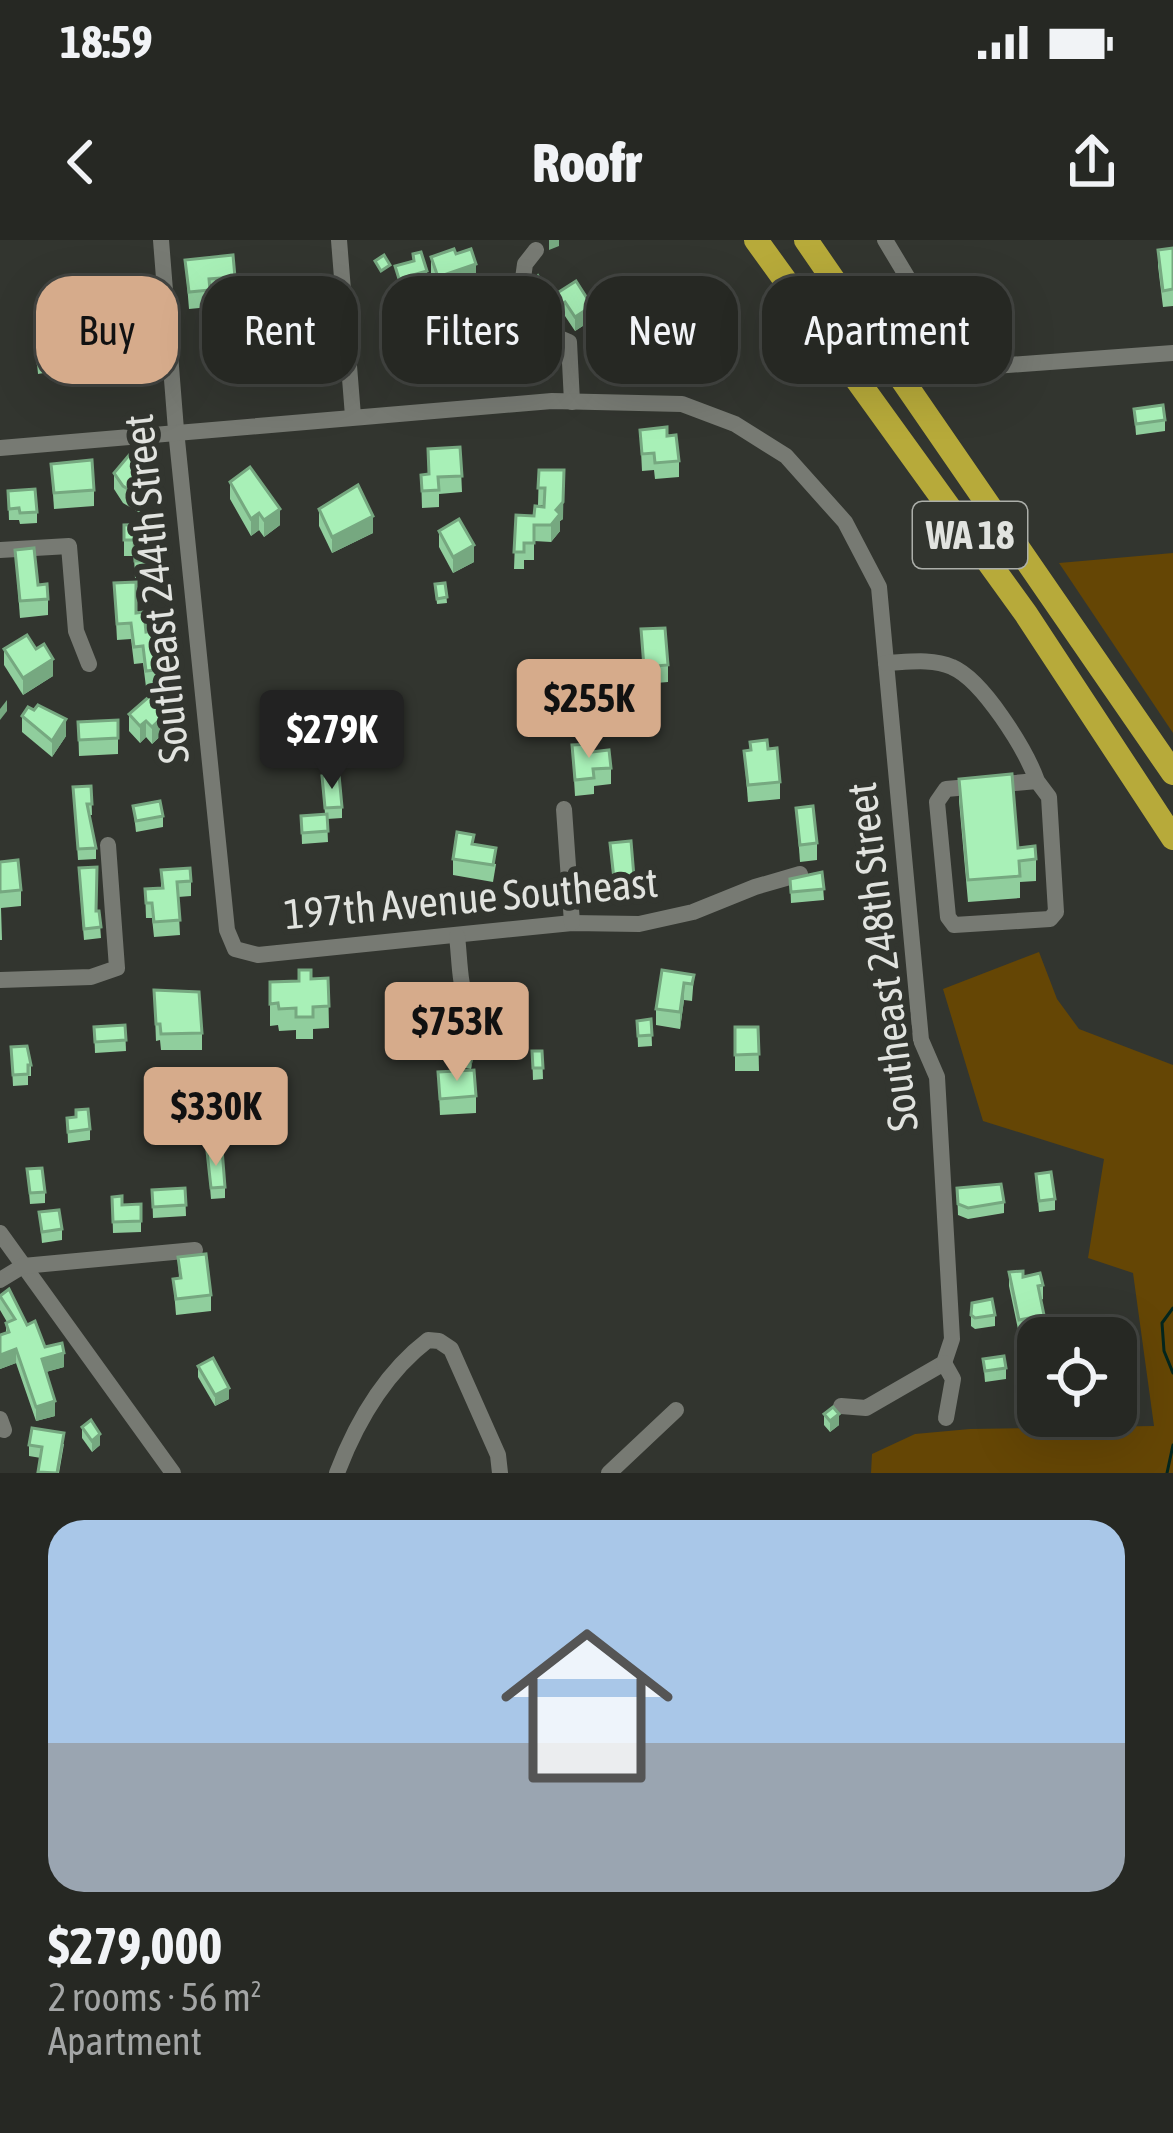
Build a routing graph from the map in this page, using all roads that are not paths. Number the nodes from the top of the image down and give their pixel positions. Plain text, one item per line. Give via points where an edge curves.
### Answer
1 (161, 240) edge
2 (339, 240) edge
3 (756, 240) edge
4 (806, 240) edge
5 (885, 240) edge
6 (536, 250) dead end
7 (1173, 352) edge
8 (572, 402) junction
9 (353, 416) junction
10 (176, 430) junction
11 (0, 448) edge
12 (0, 550) edge
13 (886, 663) junction
14 (88, 664) dead end
15 (1173, 773) edge
16 (1037, 781) junction
17 (564, 809) dead end
18 (1173, 838) edge
19 (108, 845) dead end
20 (800, 874) edge
21 (572, 923) junction
22 (227, 930) joint
23 (457, 936) junction
24 (0, 980) edge
25 (506, 1031) dead end
26 (0, 1233) edge
27 (195, 1250) edge
28 (23, 1266) junction
29 (0, 1280) edge
30 (944, 1363) junction
31 (842, 1406) dead end
32 (676, 1410) dead end
33 (946, 1418) dead end
34 (172, 1473) edge
35 (337, 1473) edge
36 (500, 1473) edge
37 (609, 1473) edge

1 - 10 street, Southeast 244th Street
2 - 9 street
3 - 18 highway, WA 18 via 1026,614
4 - 15 highway, WA 18
5 - 7 street via 921,300 921,329 968,368
6 - 8 street via 525,265 520,301 539,329 569,341
8 - 9 street, Southeast 248th Street
8 - 13 street, Southeast 248th Street via 682,404 786,456 844,522 879,587
9 - 10 street, Southeast 248th Street
10 - 11 street, Southeast 248th Street
10 - 22 street, Southeast 244th Street
12 - 14 street via 69,545 76,632
13 - 16 street via 956,668 1028,757
13 - 30 street, Southeast 248th Street via 921,1040 937,1077 952,1340
16 - 16 street via 941,793 954,925 1051,919 1056,912 1049,796
17 - 21 street
19 - 24 street via 117,968 91,977
20 - 21 street, 197th Avenue Southeast via 655,922
21 - 23 street, 197th Avenue Southeast
22 - 23 street, 197th Avenue Southeast via 235,949 258,955
23 - 25 street via 468,1007 480,1023
26 - 28 street
27 - 28 street
28 - 29 street
28 - 34 street
30 - 31 street via 866,1408
30 - 33 street, Southeast 248th Street via 953,1379
32 - 37 street
35 - 36 street via 364,1414 428,1340 451,1349

